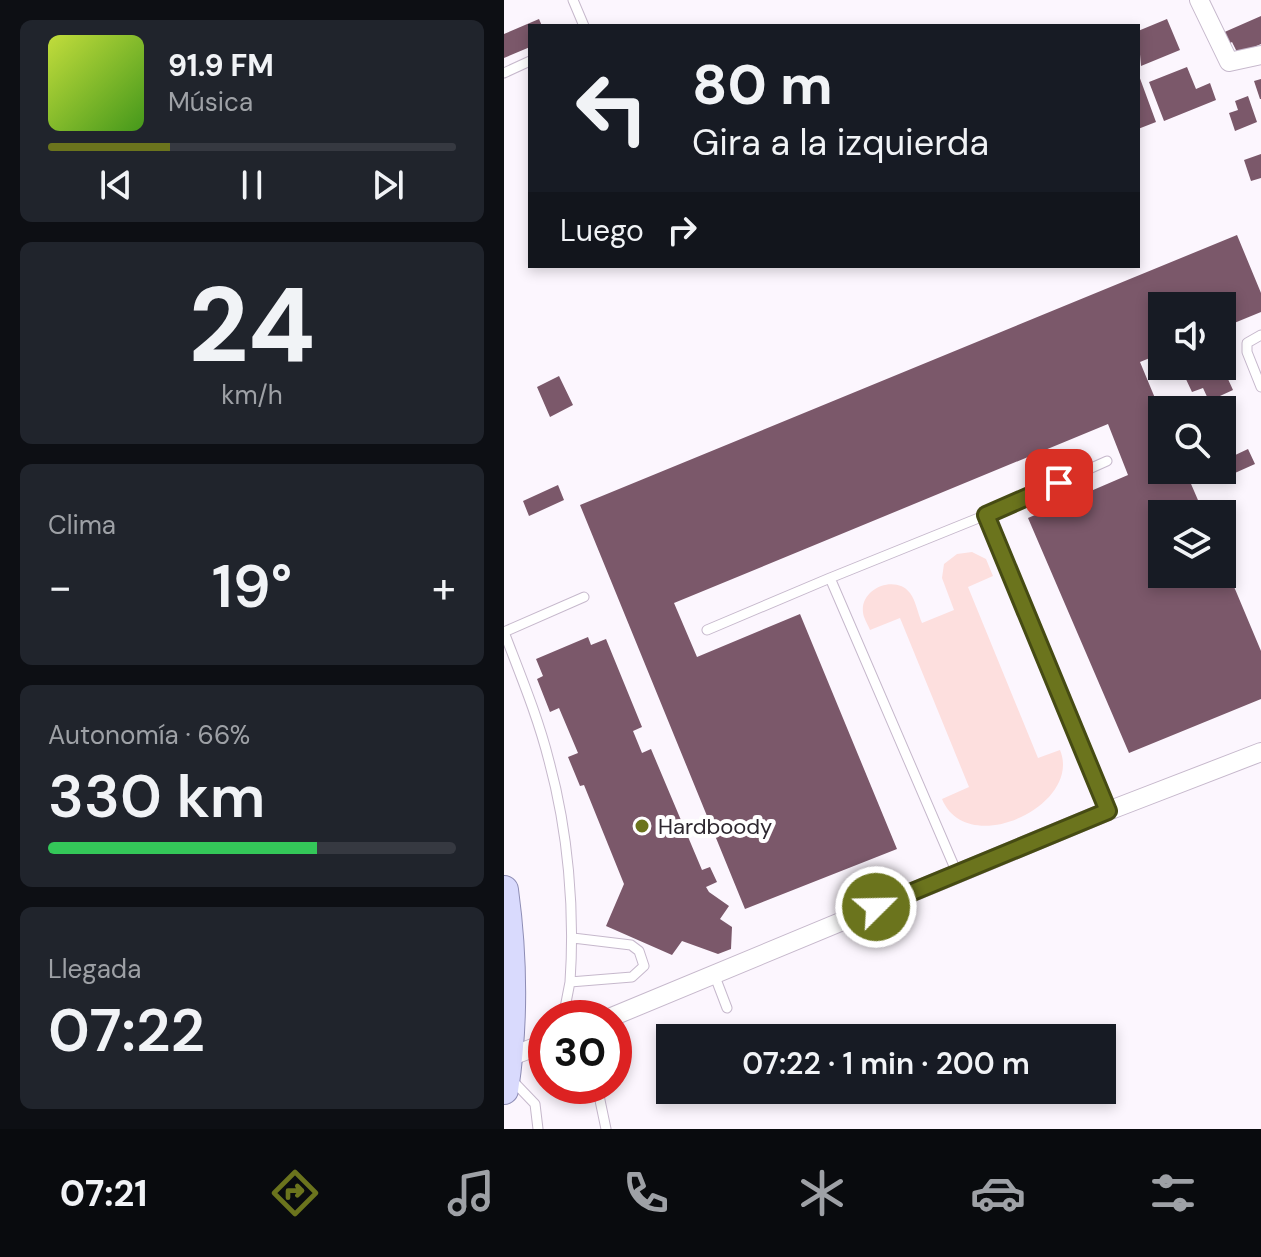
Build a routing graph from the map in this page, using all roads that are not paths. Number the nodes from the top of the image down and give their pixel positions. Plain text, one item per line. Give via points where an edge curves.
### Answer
1 (573, 0) edge
2 (1199, 0) edge
3 (583, 24) edge
4 (1261, 55) edge
5 (528, 62) edge
6 (504, 73) edge
7 (1261, 335) edge
8 (1261, 387) edge
9 (1107, 461) dead end
10 (986, 515) junction
11 (830, 578) junction
12 (584, 597) dead end
13 (707, 630) dead end
14 (504, 632) edge
15 (1261, 752) edge
16 (1108, 811) junction
17 (957, 873) junction
18 (504, 890) edge
19 (573, 938) junction
20 (714, 974) junction
21 (570, 982) junction
22 (566, 1000) edge
23 (632, 1008) edge
24 (727, 1008) dead end
25 (528, 1057) edge
26 (507, 1074) edge
27 (601, 1104) edge
28 (538, 1129) edge
29 (606, 1129) edge

1 - 3 lane
2 - 4 street via 1229,62
5 - 6 lane
7 - 8 lane via 1247,343
9 - 10 lane
10 - 11 lane
10 - 16 lane
11 - 13 lane
11 - 17 lane
12 - 14 lane
14 - 19 lane via 550,762
15 - 16 street
16 - 17 street
17 - 20 street
18 - 26 main road via 510,938
19 - 21 lane
19 - 21 lane via 631,945 644,966 632,977
20 - 23 street
20 - 24 lane
21 - 22 lane
25 - 26 street
26 - 28 lane via 535,1104
27 - 29 lane

